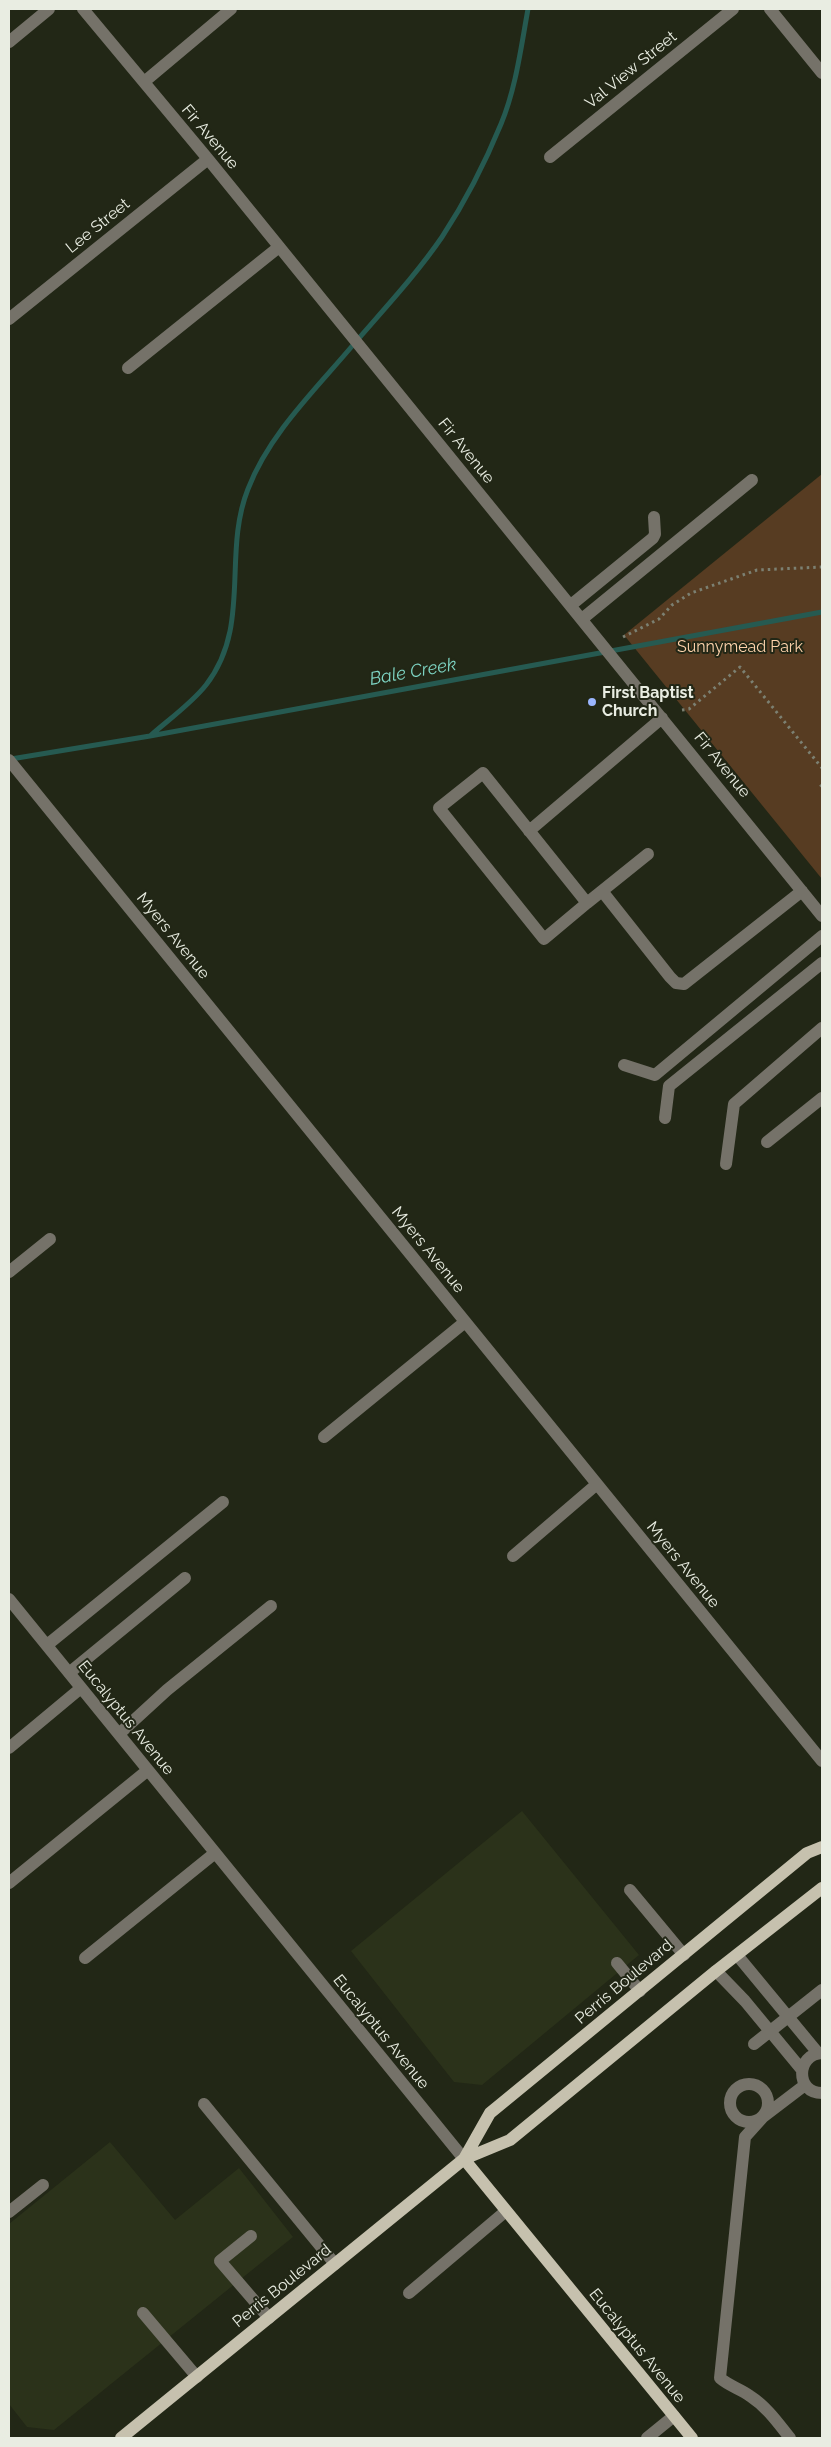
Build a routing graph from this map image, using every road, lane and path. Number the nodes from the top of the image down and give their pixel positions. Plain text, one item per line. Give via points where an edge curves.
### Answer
1 (49, 9) edge
2 (83, 9) edge
3 (231, 9) edge
4 (733, 9) edge
5 (770, 9) edge
6 (9, 42) edge
7 (822, 73) edge
8 (144, 82) junction
9 (550, 157) dead end
10 (208, 159) junction
11 (279, 247) junction
12 (9, 319) edge
13 (128, 368) dead end
14 (752, 480) dead end
15 (654, 517) dead end
16 (822, 567) edge
17 (571, 605) junction
18 (582, 619) junction
19 (623, 637) dead end
20 (682, 710) dead end
21 (662, 718) junction
22 (9, 760) edge
23 (822, 768) edge
24 (822, 785) edge
25 (822, 790) edge
26 (529, 831) junction
27 (648, 854) dead end
28 (602, 891) junction
29 (802, 891) junction
30 (587, 903) junction
31 (822, 916) edge
32 (822, 936) edge
33 (822, 963) edge
34 (822, 1028) edge
35 (624, 1065) dead end
36 (822, 1098) edge
37 (665, 1118) dead end
38 (767, 1142) dead end
39 (726, 1164) dead end
40 (50, 1239) dead end
41 (9, 1272) edge
42 (465, 1322) junction
43 (324, 1437) dead end
44 (597, 1484) junction
45 (223, 1502) dead end
46 (513, 1556) dead end
47 (185, 1578) dead end
48 (9, 1599) edge
49 (271, 1606) dead end
50 (47, 1646) junction
51 (69, 1673) junction
52 (81, 1688) junction
53 (118, 1734) junction
54 (9, 1748) edge
55 (822, 1761) edge
56 (148, 1770) junction
57 (822, 1847) edge
58 (215, 1853) junction
59 (9, 1882) edge
60 (822, 1888) edge
61 (630, 1890) dead end
62 (684, 1954) junction
63 (737, 1955) junction
64 (85, 1958) dead end
65 (617, 1963) dead end
66 (716, 1971) junction
67 (822, 1990) edge
68 (640, 1991) junction
69 (788, 2016) junction
70 (770, 2031) junction
71 (754, 2044) dead end
72 (820, 2053) edge
73 (802, 2070) junction
74 (805, 2086) junction
75 (822, 2093) edge
76 (204, 2104) dead end
77 (464, 2159) junction
78 (42, 2185) dead end
79 (506, 2211) junction
80 (9, 2212) edge
81 (251, 2236) dead end
82 (336, 2264) junction
83 (409, 2293) dead end
84 (143, 2313) dead end
85 (269, 2318) junction
86 (197, 2376) junction
87 (674, 2416) junction
88 (121, 2438) edge
89 (647, 2438) edge
90 (692, 2438) edge
91 (790, 2438) edge

1 - 6 street
2 - 8 street, Fir Avenue
3 - 8 street
4 - 9 street, Val View Street
5 - 7 street
8 - 10 street, Fir Avenue
10 - 11 street, Fir Avenue
10 - 12 street, Lee Street
11 - 13 street
11 - 17 street, Fir Avenue
14 - 18 street
15 - 17 street via 652,538
16 - 19 path via 757,570 691,593 672,604 659,619
17 - 18 street, Fir Avenue
18 - 21 street, Fir Avenue
20 - 23 path via 689,709 740,667
21 - 26 street
21 - 29 street, Fir Avenue
22 - 42 street, Myers Avenue
24 - 25 path
26 - 30 street
26 - 30 street via 483,773 439,808 544,938
27 - 28 street
28 - 29 street via 670,977 684,984
28 - 30 street
29 - 31 street, Fir Avenue
32 - 35 street via 655,1075
33 - 37 street via 669,1086
34 - 39 street via 734,1104
36 - 38 street
40 - 41 street
42 - 43 street
42 - 44 street, Myers Avenue
44 - 46 street
44 - 55 street, Myers Avenue
45 - 50 street
47 - 51 street
48 - 50 street, Eucalyptus Avenue
49 - 53 street
50 - 51 street, Eucalyptus Avenue
51 - 52 street, Eucalyptus Avenue
52 - 53 street, Eucalyptus Avenue
52 - 54 street
53 - 56 street, Eucalyptus Avenue
56 - 58 street, Eucalyptus Avenue
56 - 59 street
57 - 62 main road, Perris Boulevard via 807,1853
58 - 64 street
58 - 77 street, Eucalyptus Avenue
60 - 63 main road, Perris Boulevard
61 - 62 street
62 - 68 main road, Perris Boulevard
63 - 66 main road, Perris Boulevard
63 - 69 street
65 - 68 street
66 - 70 street
66 - 77 main road, Perris Boulevard via 510,2140
67 - 69 street
68 - 77 main road, Perris Boulevard via 490,2113
69 - 70 street
69 - 72 street
70 - 71 street
70 - 73 street
72 - 73 street via 810,2056
73 - 74 street
74 - 75 street
74 - 91 street via 762,2117 745,2137 720,2378 766,2407
76 - 82 street
77 - 79 main road, Eucalyptus Avenue
77 - 82 main road, Perris Boulevard
78 - 80 street
79 - 83 street
79 - 87 main road, Eucalyptus Avenue
81 - 85 street via 220,2261
82 - 85 main road, Perris Boulevard
84 - 86 street
85 - 86 main road, Perris Boulevard
86 - 88 main road, Perris Boulevard
87 - 89 street
87 - 90 main road, Eucalyptus Avenue

